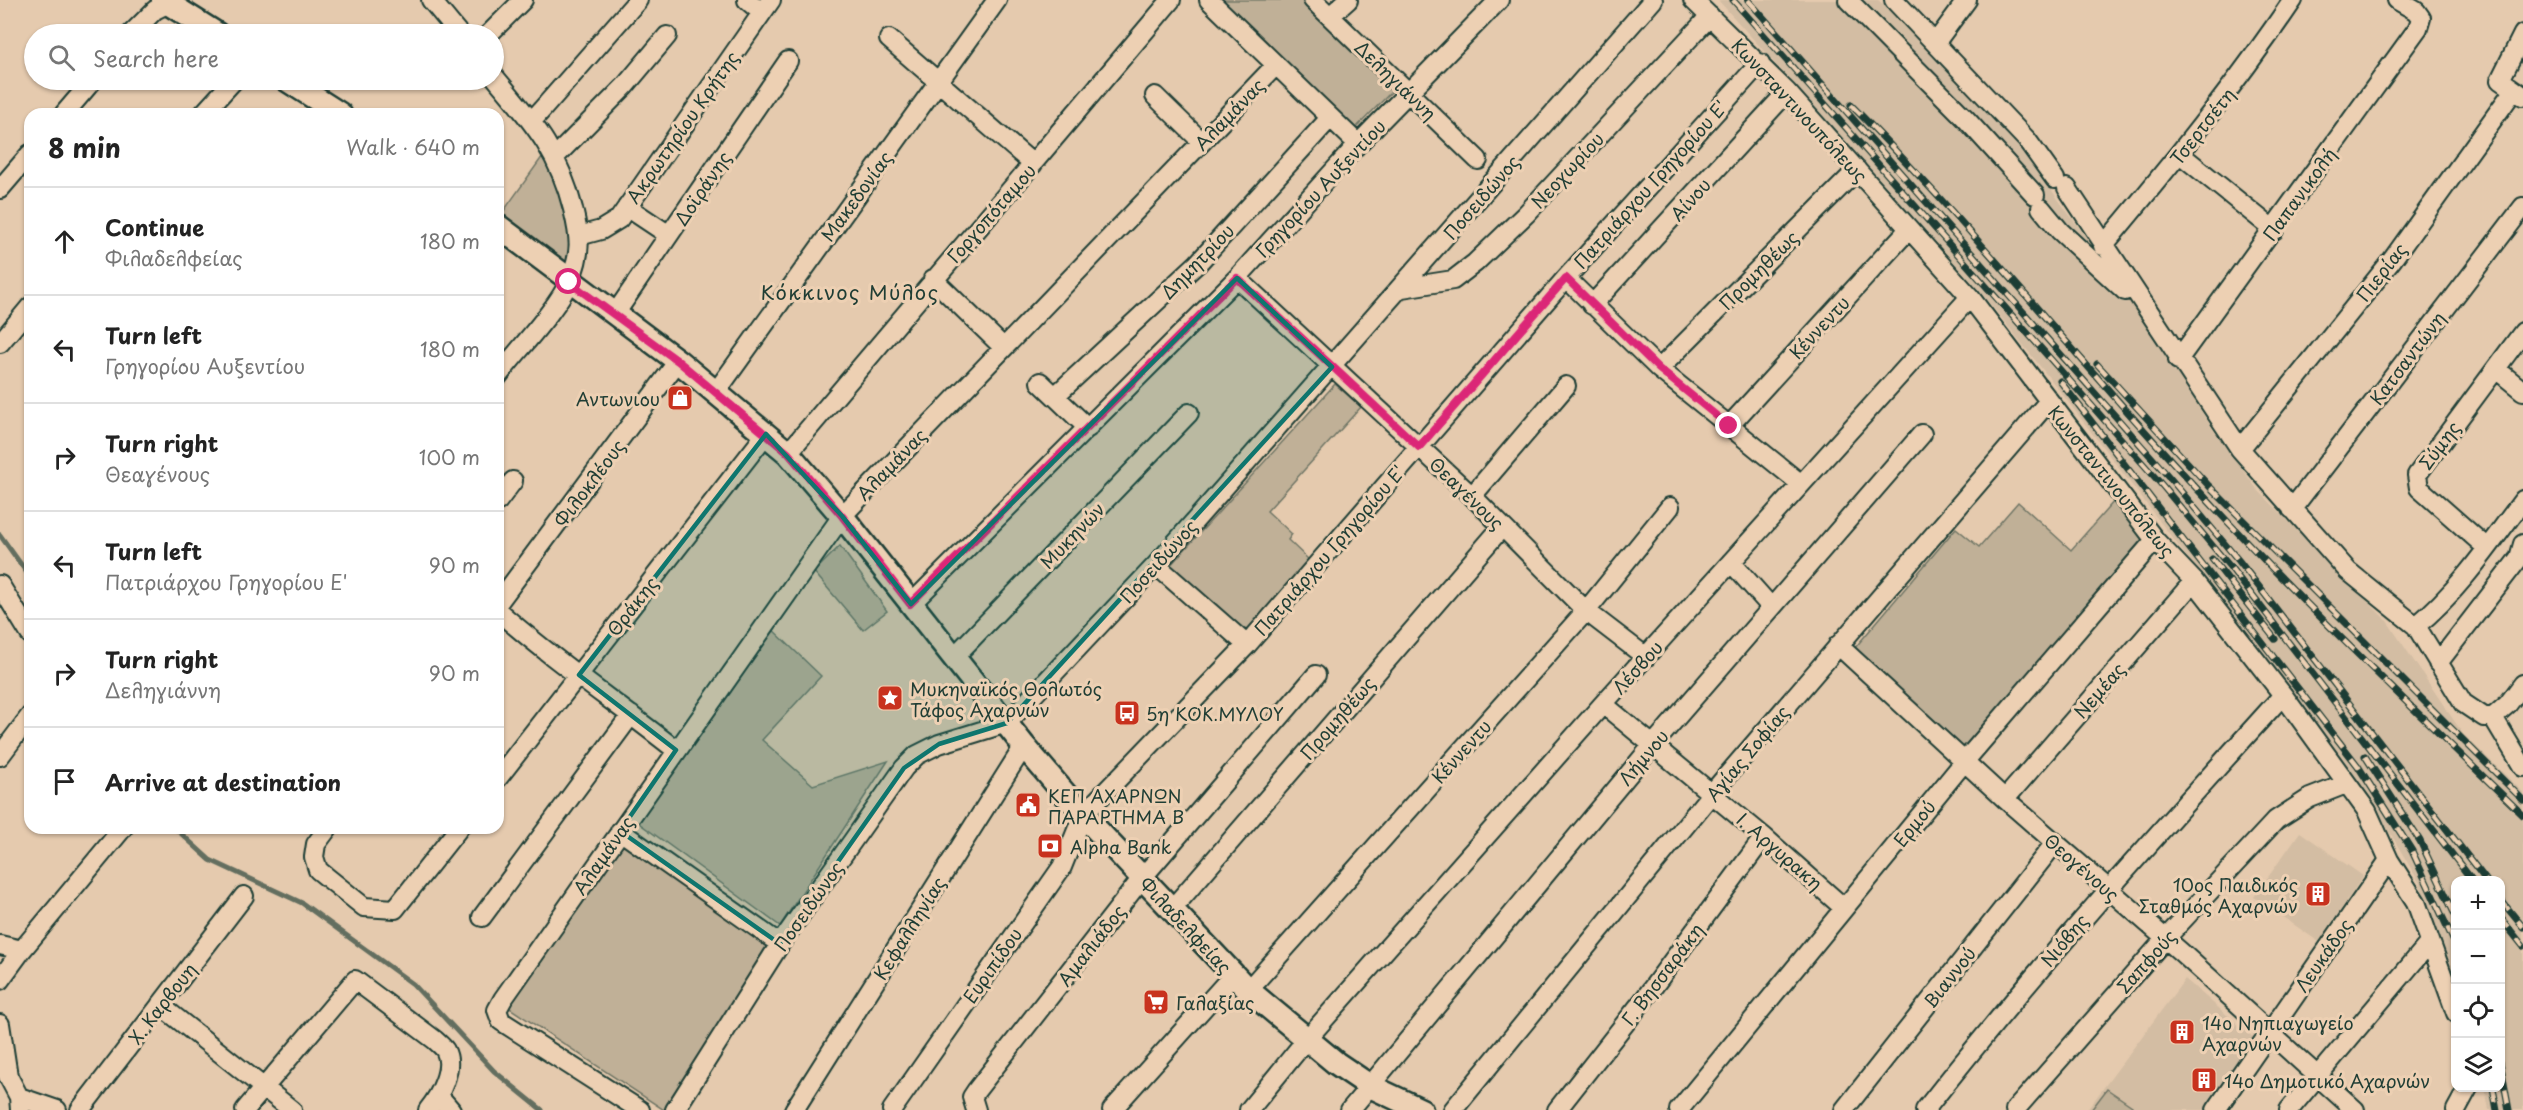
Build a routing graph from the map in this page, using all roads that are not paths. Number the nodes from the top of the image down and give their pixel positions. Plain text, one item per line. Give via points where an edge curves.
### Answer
1 (431, 0) edge
2 (523, 0) edge
3 (638, 0) edge
4 (747, 0) edge
5 (997, 0) edge
6 (1171, 0) edge
7 (1209, 0) edge
8 (1313, 0) edge
9 (1348, 0) edge
10 (1499, 0) edge
11 (1653, 0) edge
12 (1693, 0) edge
13 (1848, 0) edge
14 (1894, 0) edge
15 (1967, 0) edge
16 (2293, 0) edge
17 (2397, 0) edge
18 (169, 1) edge
19 (767, 6) edge
20 (1330, 16) junction
21 (1710, 16) junction
22 (141, 24) edge
23 (202, 24) edge
24 (451, 24) edge
25 (499, 24) edge
26 (2523, 34) edge
27 (667, 36) dead end
28 (889, 39) dead end
29 (1936, 42) junction
30 (788, 61) dead end
31 (1760, 63) junction
32 (1276, 65) junction
33 (938, 81) junction
34 (504, 88) edge
35 (2512, 88) edge
36 (84, 90) edge
37 (225, 90) edge
38 (303, 90) edge
39 (1787, 92) junction
40 (1411, 93) junction
41 (1155, 96) dead end
42 (69, 108) edge
43 (208, 108) edge
44 (331, 108) edge
45 (1330, 118) junction
46 (532, 122) junction
47 (1202, 142) junction
48 (1358, 144) junction
49 (2180, 154) junction
50 (556, 156) junction
51 (1478, 160) dead end
52 (24, 161) edge
53 (1033, 164) junction
54 (1857, 170) junction
55 (2061, 184) junction
56 (0, 189) edge
57 (2038, 202) junction
58 (627, 207) junction
59 (2523, 207) edge
60 (1909, 229) junction
61 (2274, 230) junction
62 (504, 231) edge
63 (669, 235) junction
64 (579, 236) junction
65 (2103, 246) junction
66 (1237, 278) junction
67 (1566, 278) junction
68 (933, 279) junction
69 (569, 282) junction
70 (1402, 288) junction
71 (1970, 297) junction
72 (1592, 305) junction
73 (2146, 310) junction
74 (24, 314) edge
75 (615, 314) junction
76 (2523, 332) edge
77 (0, 343) edge
78 (1004, 347) junction
79 (2178, 360) junction
80 (678, 361) junction
81 (1332, 367) junction
82 (504, 368) edge
83 (1659, 369) junction
84 (2496, 369) junction
85 (1040, 382) dead end
86 (1566, 386) dead end
87 (2523, 391) edge
88 (716, 392) junction
89 (1054, 396) junction
90 (2048, 402) junction
91 (1190, 413) dead end
92 (1729, 426) junction
93 (1088, 428) junction
94 (766, 434) junction
95 (1922, 434) dead end
96 (1419, 447) junction
97 (2240, 449) junction
98 (788, 453) junction
99 (513, 481) dead end
100 (1801, 484) junction
101 (504, 493) edge
102 (1472, 496) junction
103 (2523, 500) edge
104 (1670, 507) dead end
105 (2292, 509) junction
106 (842, 516) junction
107 (1502, 527) junction
108 (2155, 540) junction
109 (2523, 544) edge
110 (2487, 548) junction
111 (1731, 562) junction
112 (1156, 565) junction
113 (2194, 581) junction
114 (0, 585) edge
115 (504, 595) edge
116 (910, 604) junction
117 (1771, 607) junction
118 (1586, 611) junction
119 (504, 616) edge
120 (24, 624) edge
121 (2416, 626) junction
122 (1247, 645) junction
123 (1838, 645) junction
124 (954, 657) junction
125 (1647, 657) junction
126 (2438, 663) junction
127 (579, 675) junction
128 (1316, 675) dead end
129 (2523, 684) edge
130 (2283, 695) junction
131 (1603, 704) junction
132 (631, 715) junction
133 (2493, 717) junction
134 (1007, 723) junction
135 (24, 724) edge
136 (1024, 746) junction
137 (1652, 746) junction
138 (676, 750) junction
139 (0, 756) edge
140 (1964, 762) junction
141 (2523, 766) edge
142 (504, 770) edge
143 (2346, 784) junction
144 (1712, 794) junction
145 (2005, 799) junction
146 (1083, 815) junction
147 (620, 831) junction
148 (118, 834) edge
149 (324, 834) edge
150 (454, 834) edge
151 (1764, 837) junction
152 (2055, 843) junction
153 (2389, 860) junction
154 (1142, 878) junction
155 (2107, 889) junction
156 (244, 896) dead end
157 (1844, 908) junction
158 (1172, 909) junction
159 (482, 917) dead end
160 (2165, 939) junction
161 (2430, 942) junction
162 (780, 944) junction
163 (0, 945) edge
164 (22, 950) junction
165 (0, 981) edge
166 (1240, 982) junction
167 (2451, 999) edge
168 (160, 1005) junction
169 (0, 1024) edge
170 (2269, 1032) junction
171 (1306, 1040) junction
172 (2316, 1076) junction
173 (4, 1077) edge
174 (264, 1086) junction
175 (1370, 1086) junction
176 (2466, 1092) edge
177 (19, 1104) edge
178 (440, 1106) edge
179 (57, 1110) edge
180 (80, 1110) edge
181 (245, 1110) edge
182 (292, 1110) edge
183 (640, 1110) edge
184 (675, 1110) edge
185 (794, 1110) edge
186 (892, 1110) edge
187 (976, 1110) edge
188 (1112, 1110) edge
189 (1249, 1110) edge
190 (1350, 1110) edge
191 (1421, 1110) edge
192 (1453, 1110) edge
193 (1557, 1110) edge
194 (1679, 1110) edge
195 (1844, 1110) edge
196 (1925, 1110) edge
197 (2015, 1110) edge
198 (2216, 1110) edge
199 (2289, 1110) edge
200 (2355, 1110) edge
201 (2456, 1110) edge

1 - 24 street
2 - 25 street
3 - 46 street
4 - 19 street
5 - 33 street, Μακεδονίας
6 - 53 street, Γοργοπόταμου
7 - 32 street
8 - 20 street, Δεληγιάννη
9 - 20 street
10 - 40 street, Γρηγορίου Αυξεντίου
11 - 70 street, Ποσειδώνος
12 - 21 street, Κωνσταντινουπόλεως
13 - 57 street via 1965,118
14 - 29 street
15 - 29 street
16 - 49 street, Τσερτσέτη via 2255,57
17 - 61 street, Παπανικολή via 2416,11 2421,18 2418,28
18 - 22 street
18 - 23 main road
19 - 58 street, Ακρωτηρίου Κρήτης
20 - 40 street, Δεληγιάννη
21 - 31 street, Κωνσταντινουπόλεως
21 - 70 street, Νεοχωρίου via 1526,214 1475,263 1453,280
26 - 35 street, Πιερίας
27 - 50 street via 625,86
28 - 33 street
29 - 55 street via 2027,140
30 - 63 street, Δοϊράνης
31 - 39 street, Κωνσταντινουπόλεως
31 - 67 street, Πατριάρχου Γρηγορίου E'
32 - 45 street
32 - 47 street, Αλαμάνας
33 - 53 street
33 - 88 street, Μακεδονίας
34 - 46 street
35 - 97 street, Πιερίας via 2392,260
36 - 42 street
37 - 43 street
38 - 44 main road
39 - 54 street, Κωνσταντινουπόλεως
39 - 72 street, Αίνου
40 - 48 street, Γρηγορίου Αυξεντίου
40 - 51 street, Δεληγιάννη
41 - 47 street
45 - 48 street
45 - 89 street, Δημητρίου via 1198,263
46 - 50 street
47 - 78 street, Αλαμάνας
48 - 66 street, Γρηγορίου Αυξεντίου
49 - 61 street
49 - 65 street, Τσερτσέτη
50 - 64 street
52 - 56 street
53 - 68 street, Γοργοπόταμου
54 - 60 street, Κωνσταντινουπόλεως
54 - 83 street, Προμηθέως
55 - 57 street via 2041,182
55 - 57 street via 2068,195 2062,209 2048,212
55 - 65 street
57 - 73 street via 2060,231
58 - 63 street
58 - 64 street, Ακρωτηρίου Κρήτης via 610,225
59 - 105 street, Κατσαντώνη
60 - 71 street, Κωνσταντινουπόλεως
60 - 92 street, Κέννεντυ
61 - 79 street, Παπανικολή
62 - 69 main road, Φιλαδελφείας
63 - 75 street, Δοϊράνης
64 - 69 street via 580,249
65 - 73 street
66 - 81 street, Θεαγένους
66 - 93 street, Γρηγορίου Αυξεντίου
67 - 72 street
67 - 96 street, Πατριάρχου Γρηγορίου E'
68 - 78 street
68 - 98 street, Γοργοπόταμου
69 - 75 main road, Φιλαδελφείας
69 - 82 street
70 - 81 street, Ποσειδώνος
71 - 90 street, Κωνσταντινουπόλεως
71 - 100 street, Λέσβου
72 - 83 street
73 - 79 street
74 - 77 street
75 - 80 main road, Φιλαδελφείας
76 - 84 street, Σύμης
78 - 106 street, Αλαμάνας
79 - 97 street
80 - 88 main road, Φιλαδελφείας
80 - 115 street, Φιλοκλέους
81 - 96 street, Θεαγένους
81 - 112 street, Ποσειδώνος
83 - 92 street
84 - 87 street
84 - 110 street, Σύμης via 2417,475 2419,488
85 - 89 street
86 - 102 street
88 - 94 main road, Φιλαδελφείας
89 - 93 street
90 - 108 street, Κωνσταντινουπόλεως
90 - 123 street, Αγίας Σοφίας
91 - 124 street, Μυκηνών
92 - 100 street
93 - 116 street, Γρηγορίου Αυξεντίου
94 - 98 main road, Φιλαδελφείας
94 - 127 street, Θράκης
95 - 117 street, Λήμνου
96 - 102 street, Θεαγένους
96 - 122 street, Πατριάρχου Γρηγορίου E'
97 - 105 street
98 - 106 main road, Φιλαδελφείας
99 - 101 street
100 - 111 street, Λέσβου
102 - 107 street, Θεαγένους
103 - 110 street
104 - 118 street, Κέννεντυ
105 - 121 street via 2348,571
106 - 116 main road, Φιλαδελφείας
106 - 138 street, Αλαμάνας
107 - 118 street, Θεαγένους
107 - 158 street, Προμηθέως
108 - 113 street, Κωνσταντινουπόλεως
108 - 140 street, Ερμού
109 - 126 street via 2519,558
110 - 121 street via 2434,612
111 - 117 street
111 - 125 street, Λέσβου
112 - 122 street
112 - 134 street, Ποσειδώνος
113 - 130 street, Κωνσταντινουπόλεως
113 - 145 street, Νεμέας
114 - 120 street
116 - 124 main road, Φιλαδελφείας
117 - 137 street, Λήμνου
118 - 125 street, Θεαγένους
118 - 166 street, Κέννεντυ
119 - 127 street
121 - 126 street
122 - 146 street, Πατριάρχου Γρηγορίου E'
123 - 140 street, Θεογένους
123 - 144 street, Αγίας Σοφίας
124 - 134 main road, Φιλαδελφείας
125 - 131 street, Λέσβου
126 - 133 street via 2463,703 2484,717
127 - 132 street
127 - 142 street, Θράκης
128 - 154 street, Αμαλιάδος
129 - 133 street
130 - 143 street, Κωνσταντινουπόλεως
130 - 155 street, Νιόβης
131 - 137 street, Ι. Αργυρακη
131 - 171 street, Λέσβου
132 - 138 street
132 - 159 street
133 - 141 street
134 - 136 main road, Φιλαδελφείας
134 - 162 street, Ποσειδώνος via 917,755
135 - 139 street
136 - 146 main road, Φιλαδελφείας
136 - 185 street, Κεφαλληνίας
137 - 144 street, Ι. Αργυρακη
137 - 175 street, Λήμνου
138 - 147 street, Αλαμάνας
140 - 145 street, Θεογένους
140 - 157 street, Ερμού
143 - 153 street, Κωνσταντινουπόλεως via 2367,811
143 - 160 street, Σαπφούς via 2310,798 2276,820
144 - 151 street, Ι. Αργυρακη
144 - 192 street, Αγίας Σοφίας
145 - 152 street, Θεογένους
146 - 154 main road, Φιλαδελφείας
146 - 186 street, Ευριπίδου via 1062,867
147 - 162 street
147 - 183 street, Αλαμάνας via 497,1010 501,1021
148 - 164 street
149 - 150 street via 316,844 314,857 318,870 364,907 395,909
151 - 157 street, Ι. Αργυρακη
151 - 193 street, Γ. Βησσαράκη
152 - 155 street, Θεογένους
152 - 195 street, Βιαννού
153 - 161 street, Κωνσταντινουπόλεως via 2416,902
153 - 170 street, Λευκάδος
154 - 158 main road, Φιλαδελφείας
154 - 187 street, Αμαλιάδος via 976,1091 972,1097
155 - 160 street, Θεογένους
155 - 196 street, Νιόβης
156 - 168 street, Χ. Καρβουη
157 - 194 street, Ερμού
158 - 166 main road, Φιλαδελφείας
160 - 170 street, Θεογένους
160 - 197 street, Σαπφούς
161 - 167 street, Κωνσταντινουπόλεως
161 - 172 street
162 - 184 street, Ποσειδώνος
163 - 164 street
164 - 165 street
166 - 171 main road, Φιλαδελφείας
166 - 188 street, Κέννεντυ
168 - 174 street
168 - 180 street, Χ. Καρβουη
169 - 173 street
170 - 172 street, Θεογένους
170 - 198 street, Λευκάδος
171 - 175 main road, Φιλαδελφείας
171 - 189 street, Λέσβου
172 - 199 street
172 - 200 street, Θεογένους
173 - 177 street
174 - 178 street via 355,980 446,1051 448,1066
174 - 181 street
174 - 182 street
175 - 190 street, Λήμνου
175 - 191 main road, Φιλαδελφείας
176 - 201 street
177 - 179 street

